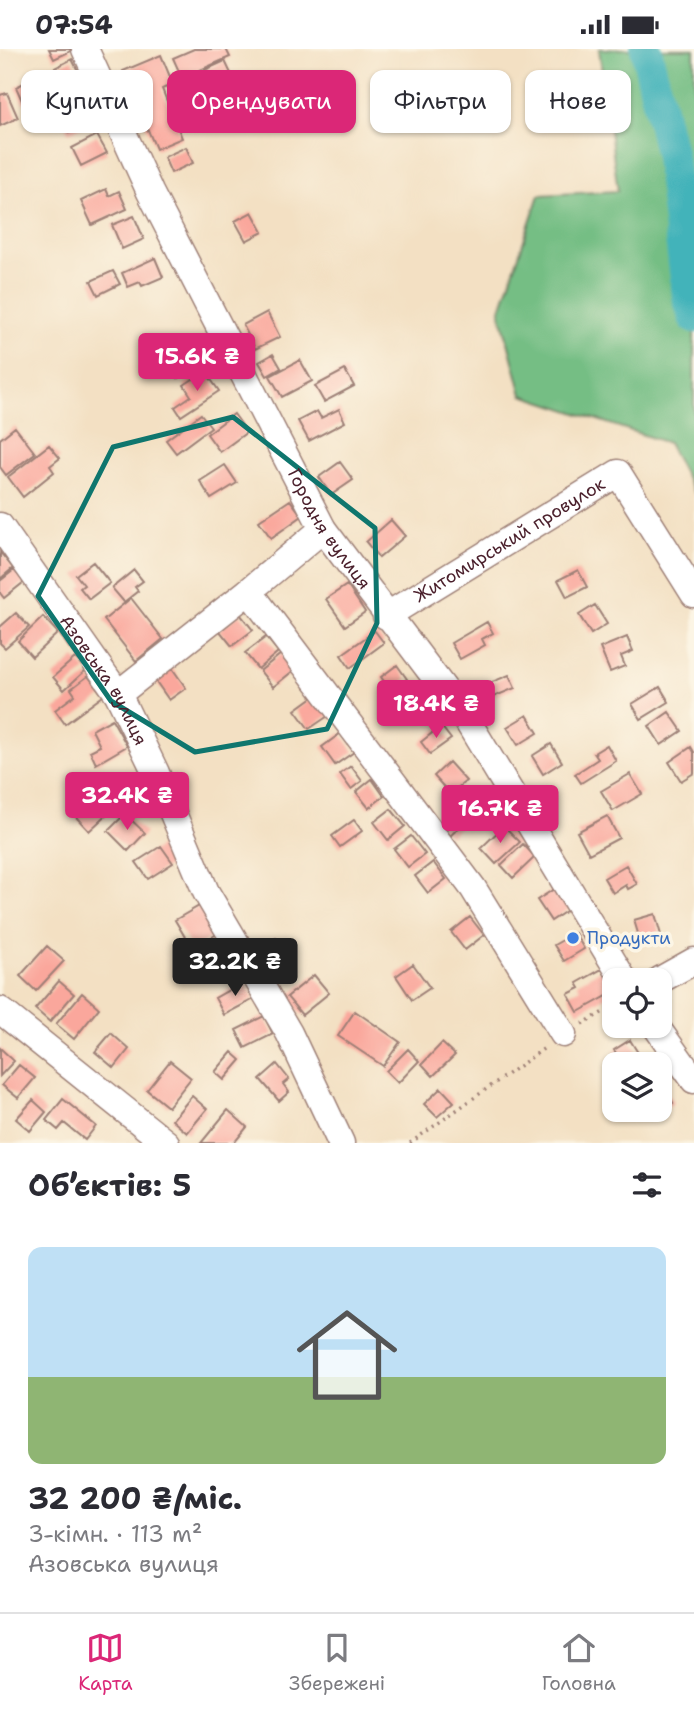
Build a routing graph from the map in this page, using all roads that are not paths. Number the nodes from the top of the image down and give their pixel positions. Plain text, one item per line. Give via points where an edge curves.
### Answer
1 (85, 49) edge
2 (0, 526) edge
3 (323, 529) junction
4 (249, 591) junction
5 (694, 594) edge
6 (386, 616) junction
7 (118, 694) junction
8 (694, 961) edge
9 (617, 968) edge
10 (672, 973) edge
11 (0, 1010) edge
12 (564, 1034) road end
13 (664, 1038) edge
14 (694, 1080) edge
15 (166, 1143) edge
16 (341, 1143) edge

1 - 3 street, Городня вулиця via 150,193
2 - 7 street, Азовська вулиця
3 - 4 street
3 - 6 street, Городня вулиця
4 - 7 street
4 - 12 street via 473,888
5 - 6 street, Житомирський провулок via 618,473
6 - 9 street, Городня вулиця via 465,717
7 - 16 street, Азовська вулиця via 206,892 289,1033
8 - 10 street
11 - 15 street
13 - 14 street

